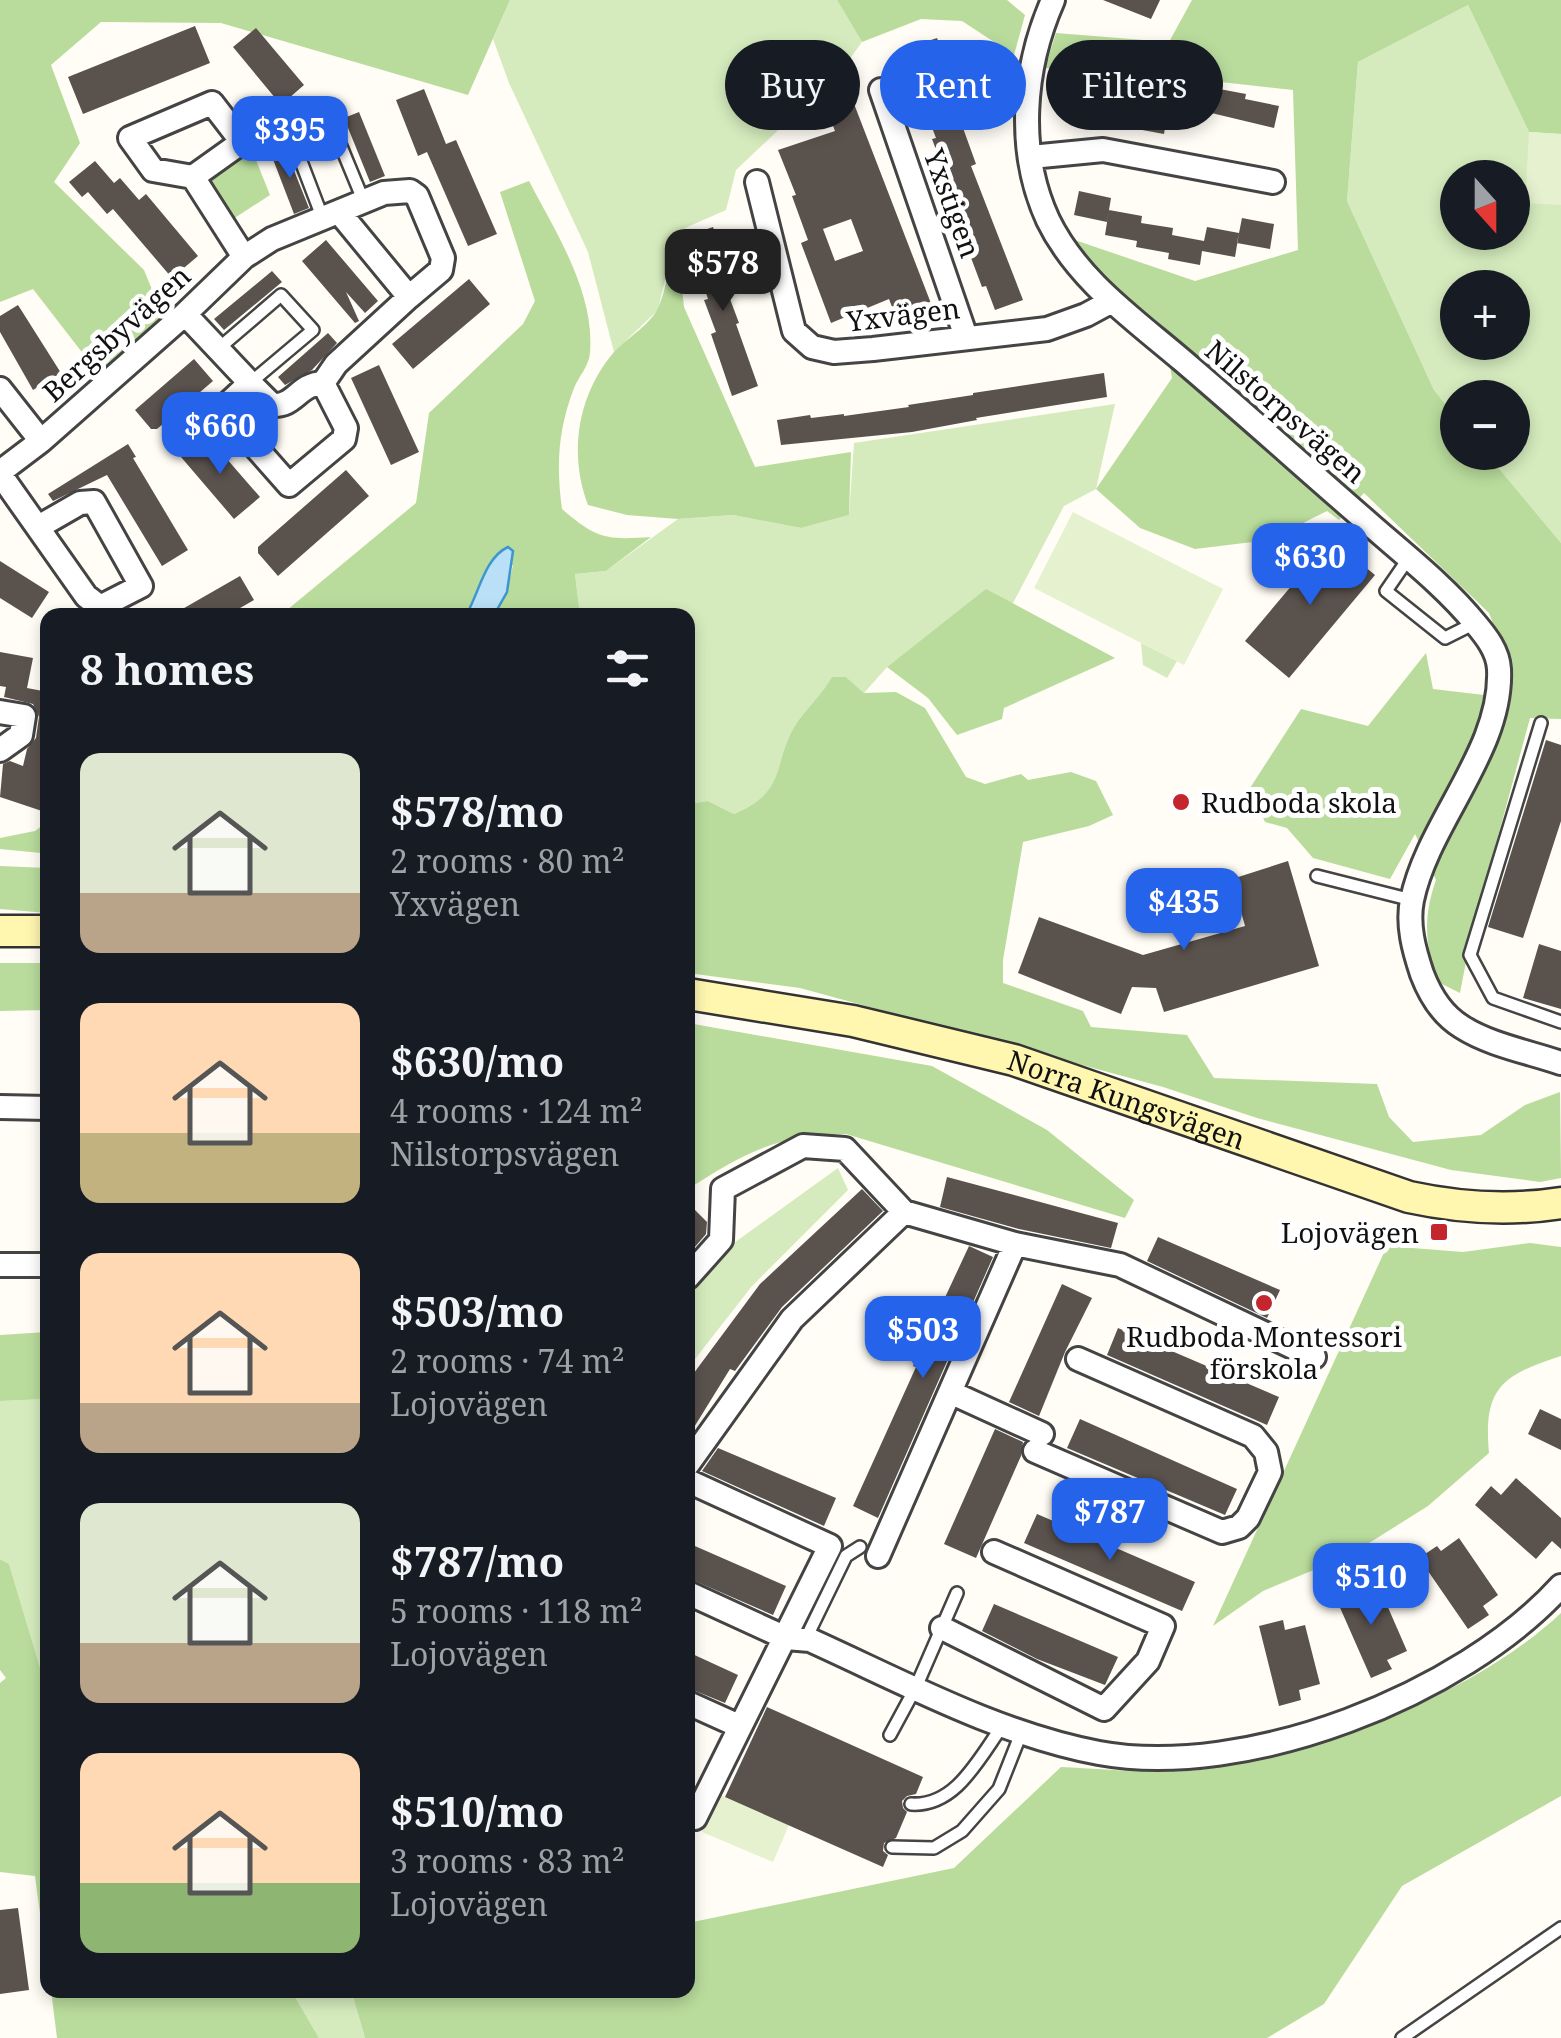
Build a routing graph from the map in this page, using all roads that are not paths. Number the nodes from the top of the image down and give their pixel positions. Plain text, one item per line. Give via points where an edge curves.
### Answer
1 (1052, 0) edge
2 (895, 130) edge
3 (1032, 157) junction
4 (193, 178) dead end
5 (757, 182) dead end
6 (1272, 182) dead end
7 (364, 202) junction
8 (331, 216) junction
9 (244, 257) junction
10 (409, 297) junction
11 (1112, 301) junction
12 (185, 314) junction
13 (966, 337) junction
14 (218, 350) junction
15 (250, 384) junction
16 (323, 384) junction
17 (4, 404) edge
18 (41, 440) junction
19 (0, 473) edge
20 (40, 526) junction
21 (1408, 559) junction
22 (1476, 623) junction
23 (0, 712) edge
24 (1542, 723) dead end
25 (0, 750) edge
26 (1318, 876) dead end
27 (1412, 900) junction
28 (0, 931) edge
29 (40, 932) edge
30 (695, 995) edge
31 (1561, 1022) edge
32 (1561, 1063) edge
33 (0, 1107) edge
34 (40, 1108) edge
35 (1561, 1203) edge
36 (904, 1212) junction
37 (1014, 1244) junction
38 (0, 1265) edge
39 (40, 1266) edge
40 (695, 1269) edge
41 (1314, 1357) dead end
42 (1078, 1359) dead end
43 (952, 1392) junction
44 (695, 1454) edge
45 (695, 1484) edge
46 (869, 1552) joint
47 (994, 1552) dead end
48 (1561, 1586) edge
49 (957, 1593) dead end
50 (695, 1595) edge
51 (942, 1628) junction
52 (798, 1639) junction
53 (916, 1687) junction
54 (695, 1706) edge
55 (740, 1726) junction
56 (1012, 1728) junction
57 (890, 1736) dead end
58 (911, 1804) dead end
59 (695, 1818) edge
60 (892, 1846) dead end
61 (1561, 1928) edge
62 (1402, 2038) edge

1 - 3 street, Nilstorpsvägen via 1028,80
2 - 13 street, Yxstigen
3 - 6 street via 1104,150
3 - 11 street, Nilstorpsvägen via 1047,218 1067,252
4 - 9 street
5 - 13 street, Yxvägen via 794,331 812,347 834,352
7 - 8 street, Bergsbyvägen
7 - 8 lane via 333,126 307,137 294,143
7 - 10 street, Bergsbyvägen via 404,190 417,196 443,266
8 - 9 street, Bergsbyvägen
8 - 10 street
9 - 12 street, Bergsbyvägen
10 - 16 street
11 - 13 street, Yxvägen via 1047,329
11 - 21 street, Nilstorpsvägen
12 - 14 street
12 - 18 street, Bergsbyvägen
14 - 15 street
14 - 15 lane via 282,295 313,330
15 - 16 street via 276,406 308,384
15 - 16 street via 222,409 288,485 344,440 346,428
17 - 18 street
18 - 19 street, Bergsbyvägen
19 - 20 street
20 - 20 street via 100,607 141,586 94,502
21 - 22 street, Nilstorpsvägen
21 - 22 lane via 1386,591 1444,638
22 - 27 street, Nilstorpsvägen via 1499,667 1495,714
23 - 25 street via 24,716 21,735
24 - 31 lane via 1470,955 1493,998
26 - 27 lane
27 - 32 street, Nilstorpsvägen via 1413,949 1443,1012 1484,1038
28 - 29 main road
30 - 35 main road, Norra Kungsvägen via 853,1022 1014,1060 1409,1197 1496,1208
33 - 34 street
36 - 37 street
36 - 40 street via 846,1149 804,1146 723,1189 721,1240
36 - 44 street via 792,1319
37 - 41 street via 1120,1265
37 - 43 street
38 - 39 street
42 - 43 street via 1253,1436 1270,1472 1248,1518 1222,1532
43 - 46 street
45 - 52 street via 830,1546
46 - 52 lane via 846,1556 810,1630
47 - 51 street via 1163,1626 1148,1661 1104,1709
48 - 56 street via 1538,1611 1407,1695 1286,1742 1160,1758 1100,1753
49 - 51 lane
50 - 52 street
51 - 53 lane
52 - 53 street
52 - 55 street
53 - 56 street
53 - 57 lane
54 - 55 street
55 - 59 street
56 - 58 lane via 960,1785 931,1805
56 - 60 lane via 999,1789 962,1831 934,1848
61 - 62 lane

